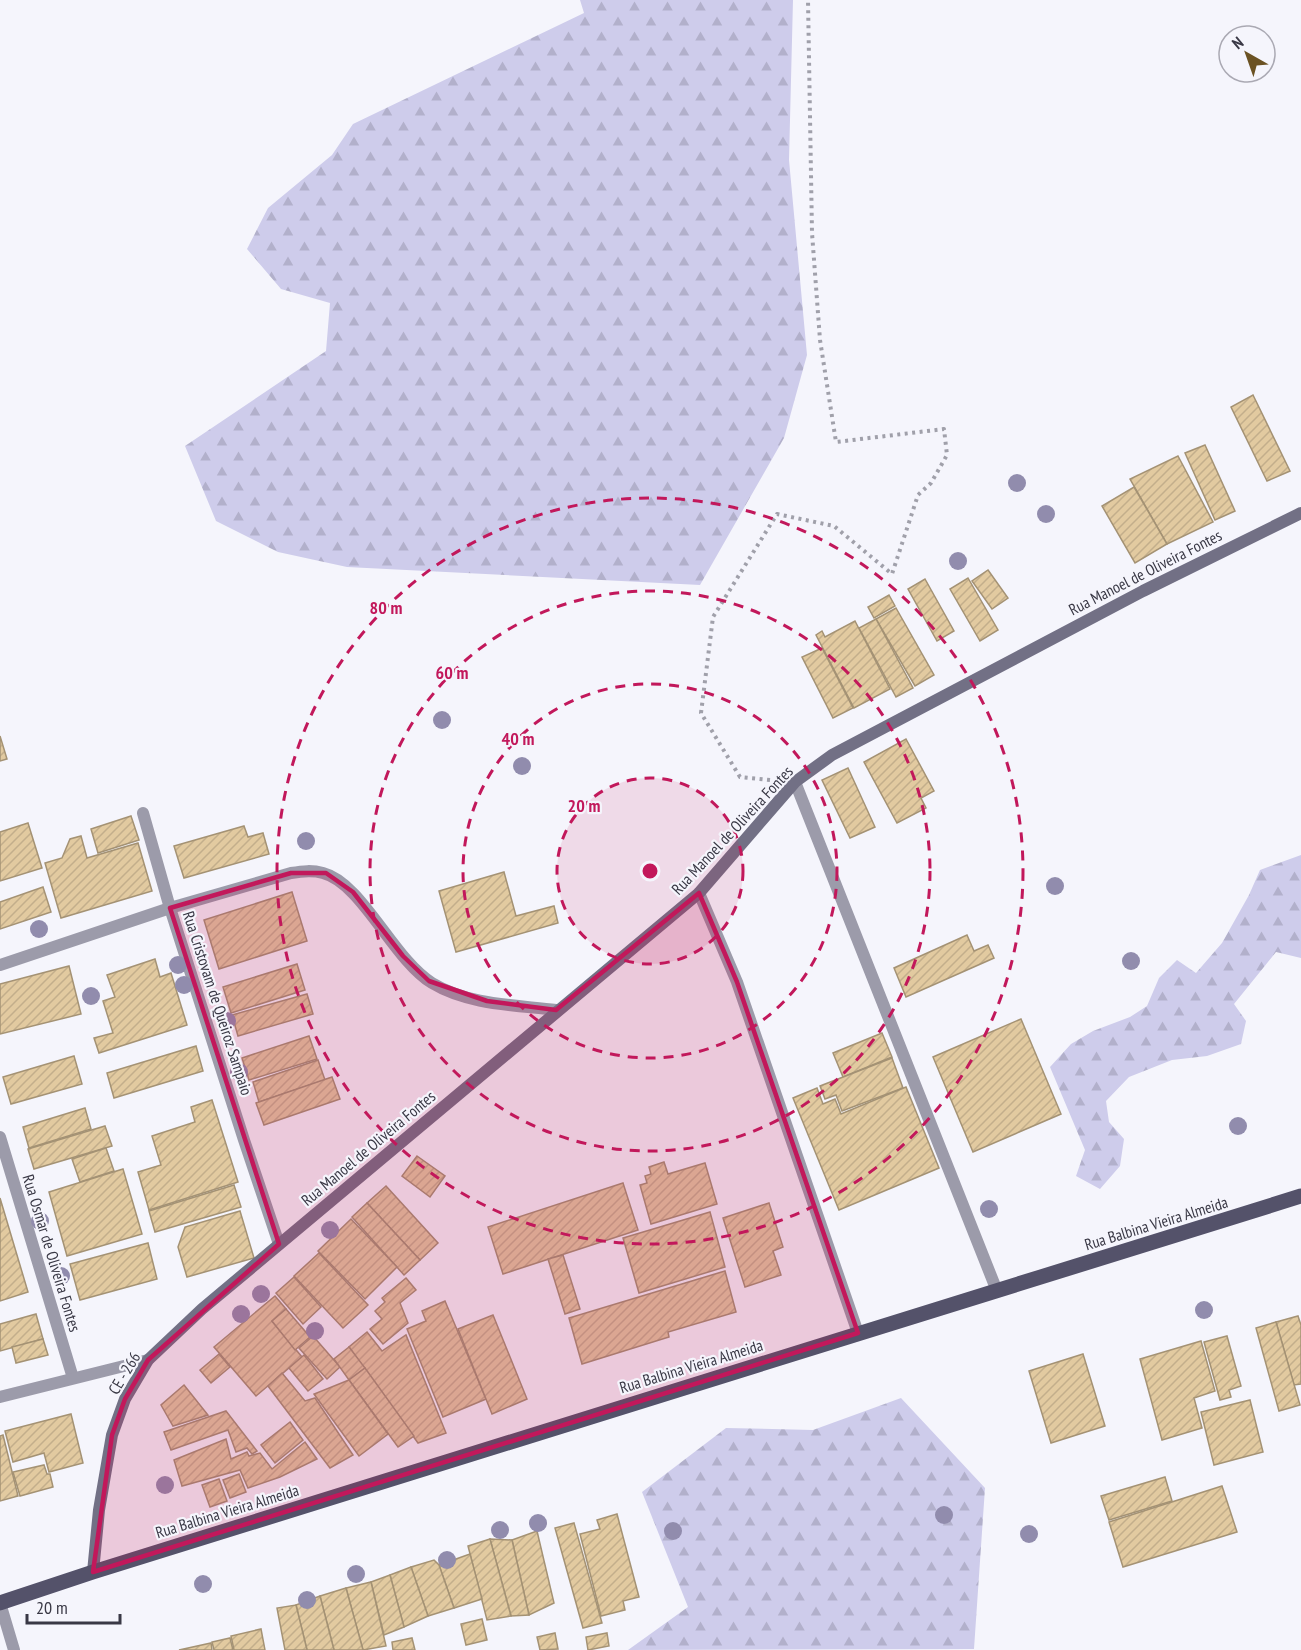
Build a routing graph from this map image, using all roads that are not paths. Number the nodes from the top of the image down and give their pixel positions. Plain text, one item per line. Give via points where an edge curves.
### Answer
1 (1301, 513) edge
2 (795, 782) junction
3 (143, 813) dead end
4 (699, 893) junction
5 (170, 908) junction
6 (0, 965) edge
7 (556, 1011) junction
8 (0, 1137) edge
9 (1301, 1196) edge
10 (279, 1244) junction
11 (997, 1291) junction
12 (858, 1333) junction
13 (148, 1360) junction
14 (73, 1378) junction
15 (0, 1397) edge
16 (93, 1572) junction
17 (0, 1603) edge
18 (14, 1650) edge

1 - 2 street, Rua Manoel de Oliveira Fontes via 832,755
2 - 4 street, Rua Manoel de Oliveira Fontes
2 - 11 street
3 - 5 street
4 - 7 street, Rua Manoel de Oliveira Fontes
4 - 12 street via 737,982
5 - 6 street, Rua Cristovam de Queiroz Sampaio
5 - 7 street via 291,873 326,873 353,892 403,956 429,981 468,998
5 - 10 street, Rua Cristovam de Queiroz Sampaio
7 - 10 street, Rua Manoel de Oliveira Fontes
8 - 14 street, Rua Osmar de Oliveira Fontes
9 - 11 main road, Rua Balbina Vieira Almeida
10 - 13 street, CE - 266
11 - 12 main road, Rua Balbina Vieira Almeida
12 - 16 main road, Rua Balbina Vieira Almeida
13 - 14 street
13 - 16 street, CE - 266 via 125,1399 112,1435
14 - 15 street
16 - 17 main road, Rua Balbina Vieira Almeida
17 - 18 street

